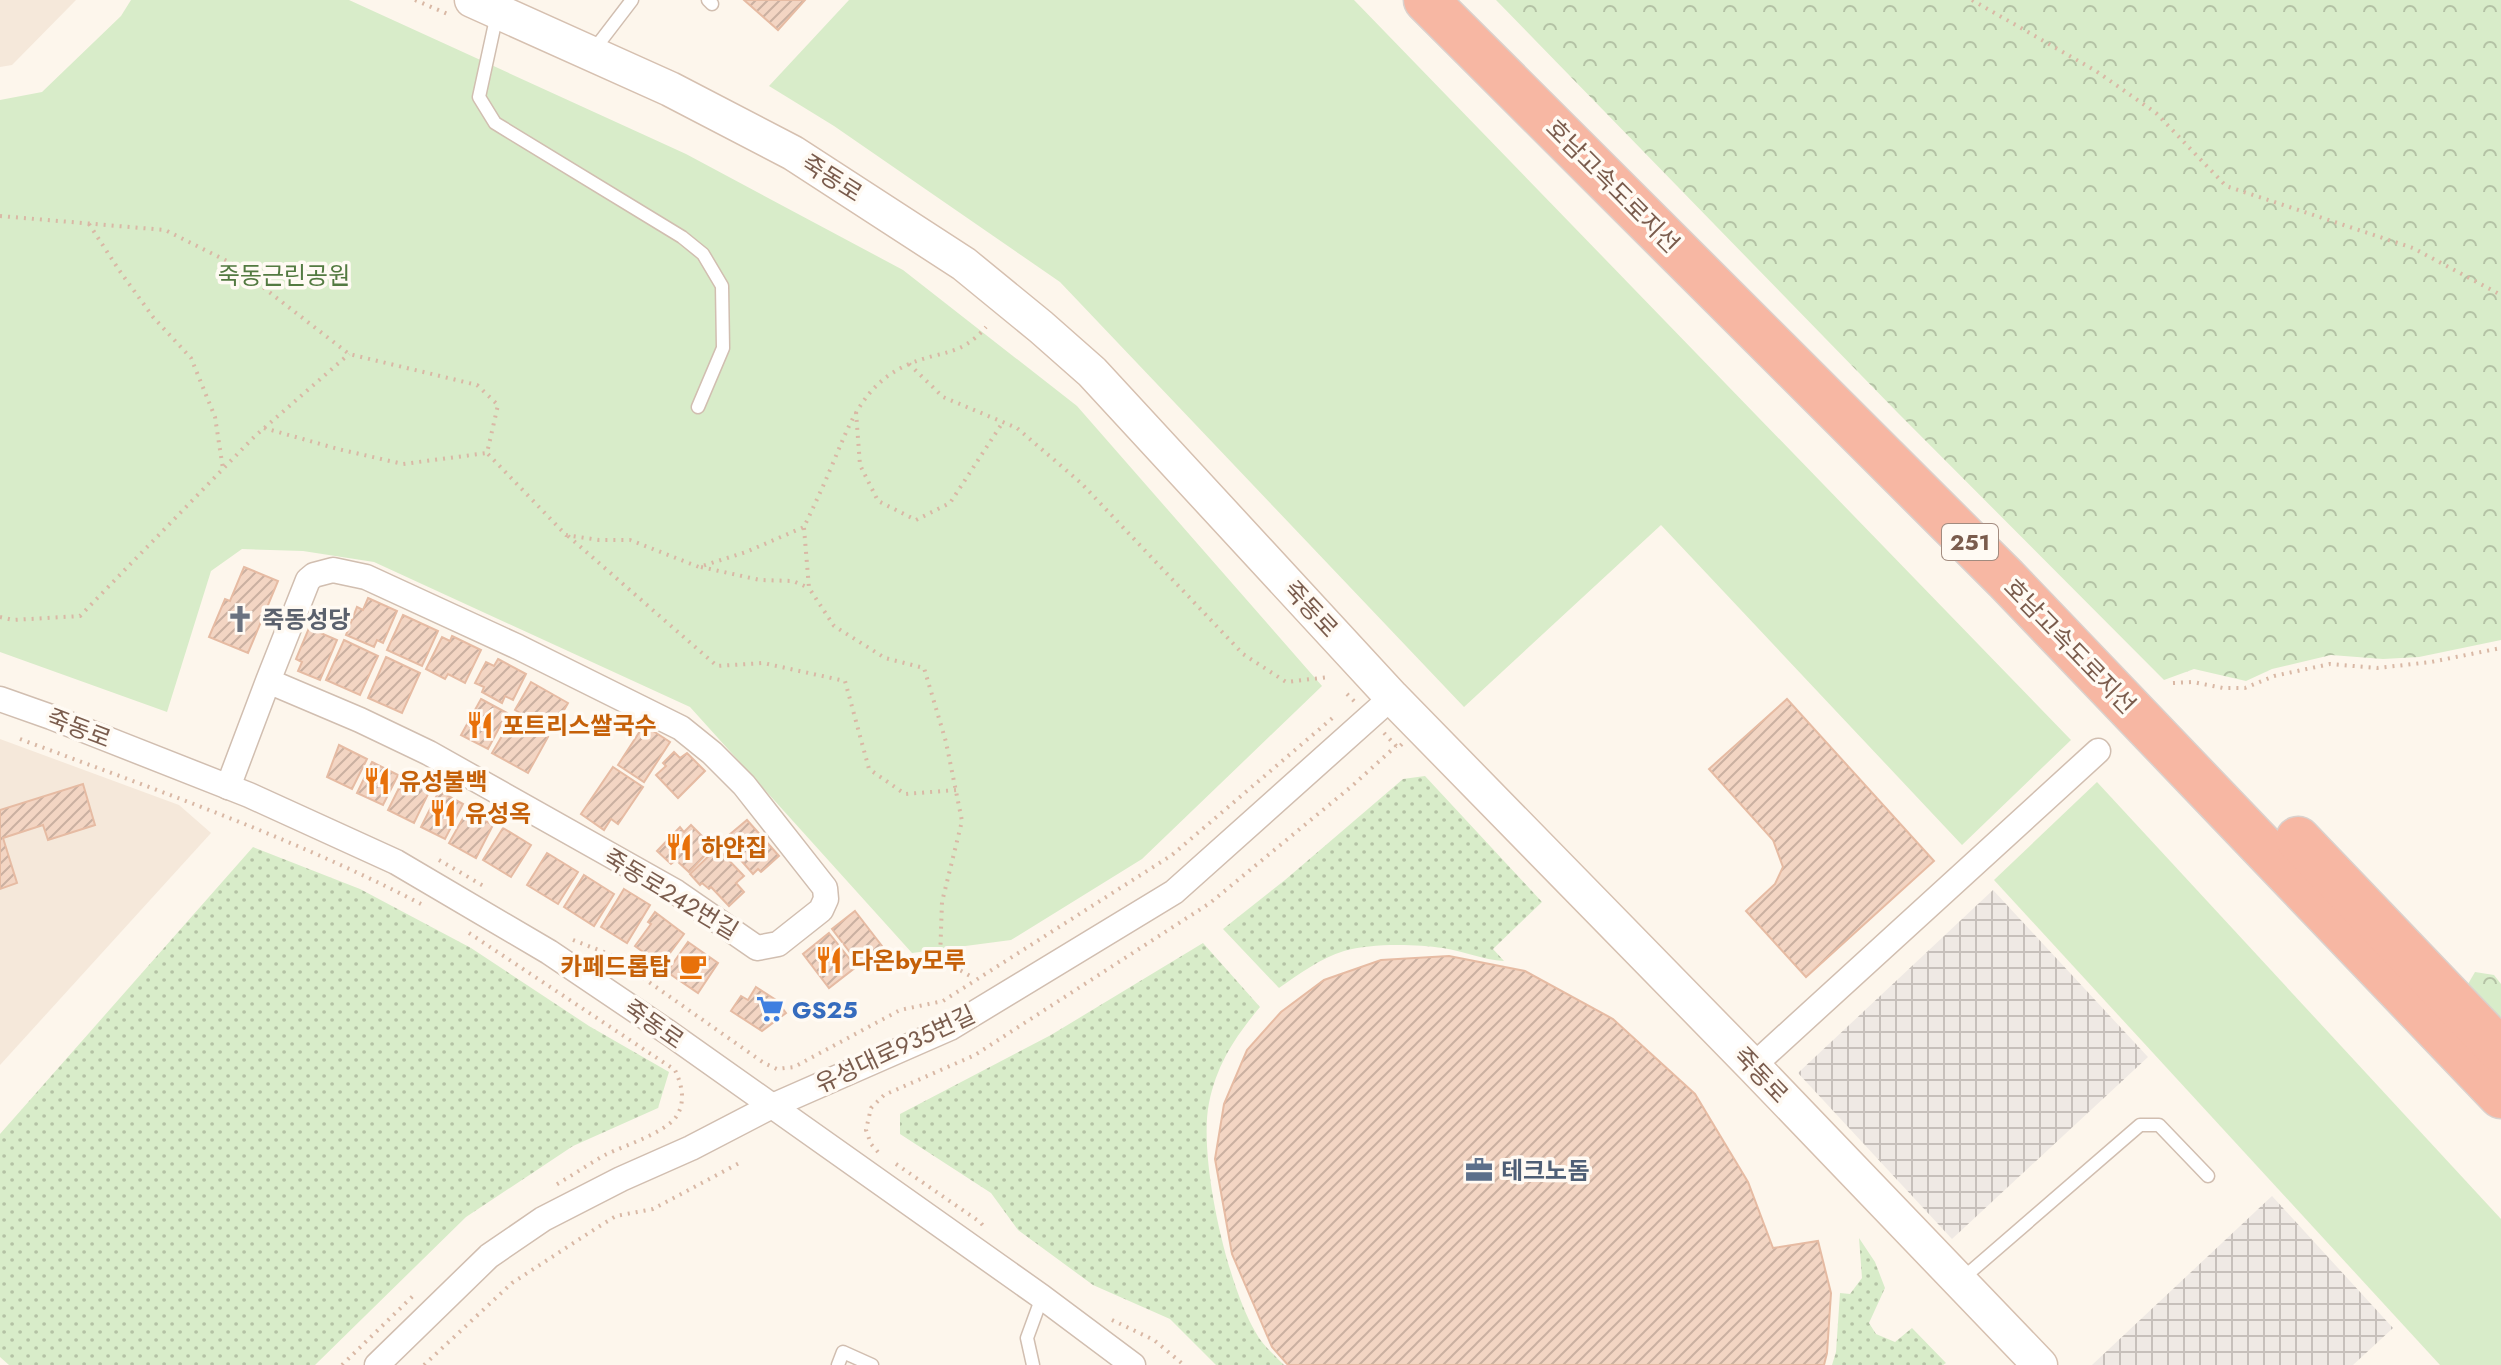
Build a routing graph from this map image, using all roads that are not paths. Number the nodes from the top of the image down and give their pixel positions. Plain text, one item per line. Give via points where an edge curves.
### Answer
1 (632, 0) edge
2 (1426, 0) edge
3 (1467, 0) edge
4 (475, 10) edge
5 (591, 53) junction
6 (698, 407) dead end
7 (268, 681) junction
8 (1392, 697) junction
9 (0, 699) edge
10 (2098, 751) dead end
11 (228, 787) junction
12 (2501, 1051) edge
13 (1753, 1066) junction
14 (2501, 1096) edge
15 (770, 1107) junction
16 (2208, 1176) dead end
17 (1960, 1281) junction
18 (1042, 1297) junction
19 (377, 1365) edge
20 (838, 1365) edge
21 (872, 1365) edge
22 (1033, 1365) edge
23 (1133, 1365) edge
24 (2040, 1365) edge

1 - 5 lane
2 - 14 highway, 호남고속도로지선 / 251 via 2006,579
3 - 12 highway, 호남고속도로지선 / 251 via 2029,558
4 - 5 street, 죽동로
4 - 6 lane via 479,97 495,123 682,237 703,254 722,286 723,348
5 - 8 street, 죽동로 via 793,153 964,264 1092,372
7 - 7 street, 죽동로242번길 via 429,753 676,892 757,948 778,944 821,910 826,899 825,888 744,785 681,728 366,577 333,570 308,580
7 - 11 street, 죽동로242번길
8 - 13 street, 죽동로
8 - 15 street, 유성대로935번길 via 1174,892 950,1028
9 - 11 street, 죽동로
10 - 13 street
11 - 15 street, 죽동로 via 396,862 549,952
13 - 17 street, 죽동로
15 - 18 street, 죽동로
15 - 19 street, 유성대로935번길 via 543,1219 489,1256
16 - 17 lane via 2159,1125 2140,1125
17 - 24 street, 죽동로
18 - 22 lane via 1027,1338
18 - 23 street, 죽동로
20 - 21 lane via 843,1352

